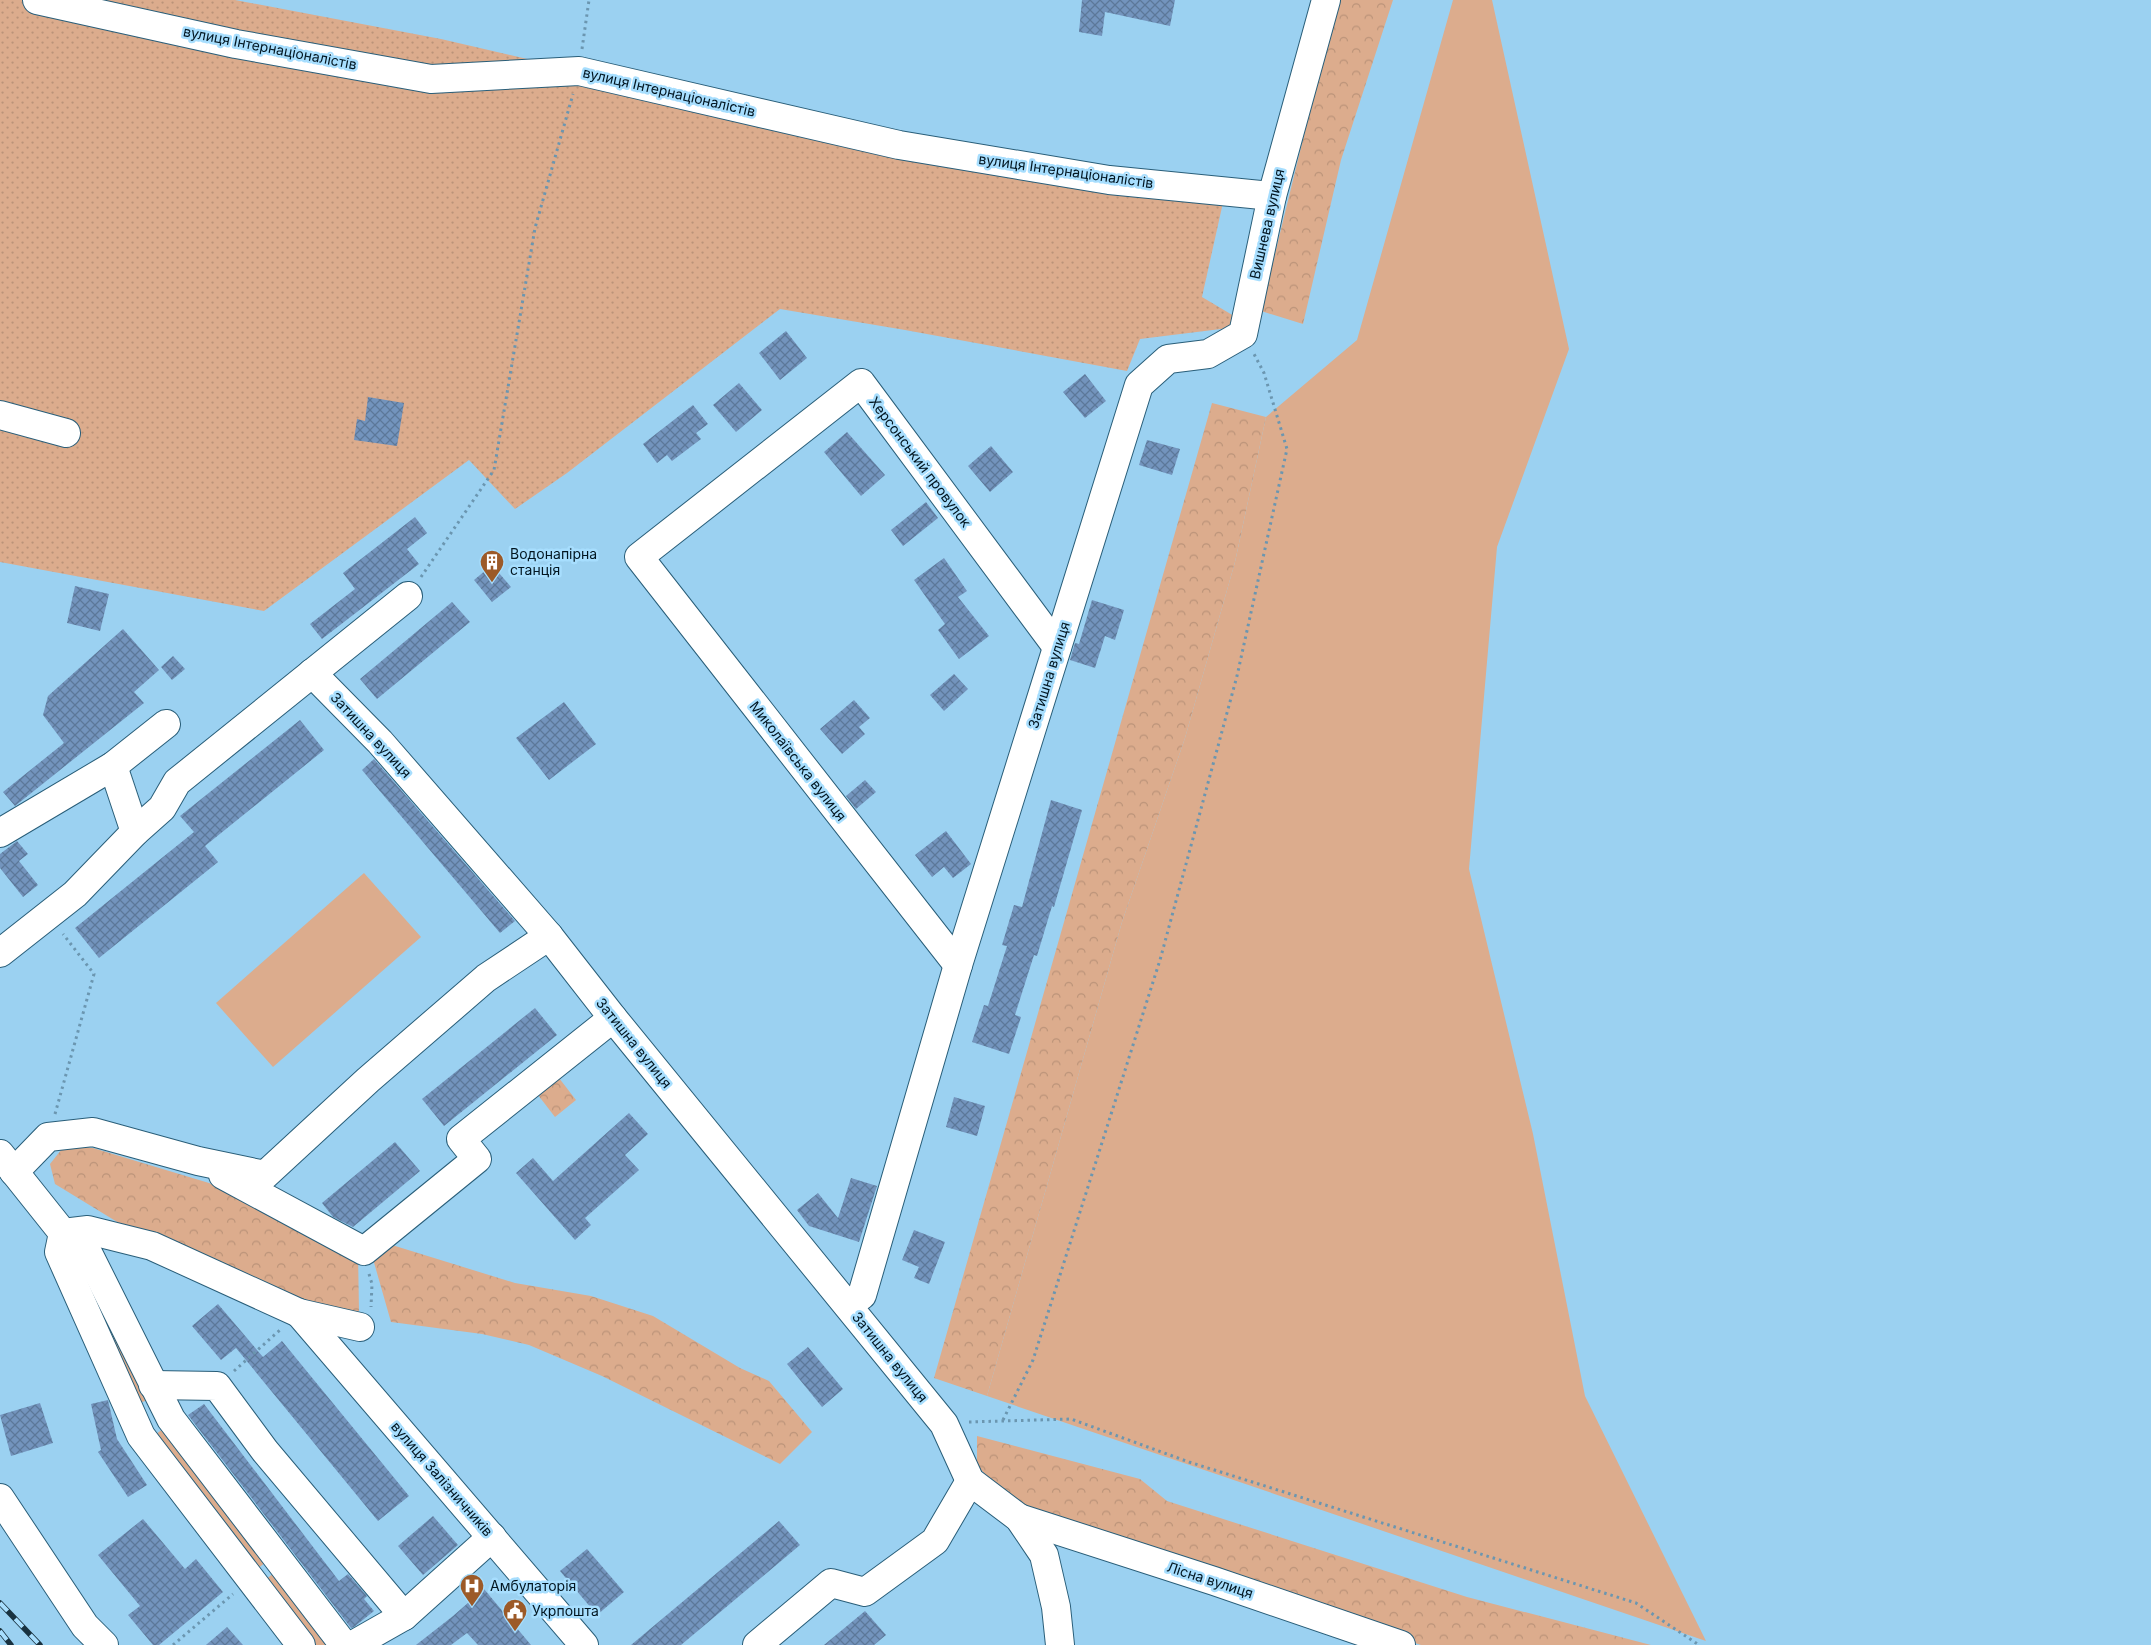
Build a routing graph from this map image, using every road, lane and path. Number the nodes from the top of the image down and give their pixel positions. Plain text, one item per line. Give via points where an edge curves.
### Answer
1 (37, 0) edge
2 (589, 0) edge
3 (1326, 0) edge
4 (579, 71) junction
5 (1272, 196) junction
6 (1243, 334) junction
7 (0, 415) edge
8 (66, 433) dead end
9 (639, 557) joint
10 (408, 596) joint
11 (1057, 647) junction
12 (312, 673) junction
13 (166, 724) dead end
14 (113, 766) junction
15 (134, 832) junction
16 (0, 833) edge
17 (68, 926) dead end
18 (549, 936) junction
19 (0, 953) edge
20 (958, 965) junction
21 (613, 1018) junction
22 (48, 1137) junction
23 (198, 1161) junction
24 (7, 1163) edge
25 (63, 1233) junction
26 (364, 1251) junction
27 (848, 1305) junction
28 (299, 1313) junction
29 (360, 1327) joint
30 (153, 1385) junction
31 (217, 1386) junction
32 (1003, 1420) junction
33 (944, 1424) junction
34 (970, 1481) junction
35 (0, 1498) edge
36 (1019, 1518) junction
37 (492, 1538) junction
38 (252, 1580) junction
39 (404, 1616) junction
40 (104, 1645) edge
41 (173, 1645) edge
42 (300, 1645) edge
43 (344, 1645) edge
44 (353, 1645) edge
45 (584, 1645) edge
46 (757, 1645) edge
47 (1060, 1645) edge
48 (1401, 1645) edge
49 (1699, 1645) edge

1 - 4 street, вулиця Інтернаціоналістів via 236,44 431,79
2 - 4 path
3 - 5 street, Вишнева вулиця
4 - 5 street, вулиця Інтернаціоналістів via 899,145 1109,180
4 - 10 path via 536,228 494,470
5 - 6 street, Вишнева вулиця
6 - 11 street, Затишна вулиця via 1208,354 1168,359 1139,385
6 - 32 path via 1264,373 1287,449 1237,676 1154,979 1033,1360
7 - 8 street
9 - 11 street, Херсонський провулок via 861,383
9 - 20 street, Миколаївська вулиця
10 - 12 street
11 - 20 street, Затишна вулиця
12 - 15 street via 177,782 162,808
12 - 18 street, Затишна вулиця via 380,742
13 - 14 street
14 - 15 street
14 - 16 street
15 - 19 street via 75,894
17 - 22 path via 61,932 94,974
18 - 21 street, Затишна вулиця
18 - 23 street via 486,978 265,1175
20 - 27 street, Затишна вулиця via 862,1295
21 - 26 street via 461,1139 477,1160
21 - 27 street, Затишна вулиця
22 - 23 street via 94,1132
22 - 24 street
23 - 26 street
24 - 25 street
25 - 28 street via 88,1230 152,1246
25 - 30 street via 83,1243
25 - 38 street via 59,1252 141,1436
26 - 29 path via 372,1284 370,1318
27 - 33 street, Затишна вулиця
28 - 29 street
28 - 31 path
28 - 37 street, вулиця Залізничників
30 - 31 street
30 - 43 street via 171,1419
31 - 39 street via 265,1451
32 - 33 path
32 - 49 path via 1072,1419 1189,1462 1636,1603
33 - 34 street, Затишна вулиця
34 - 36 street
34 - 46 street via 935,1541 864,1592 831,1583
35 - 40 street via 85,1626
36 - 47 street via 1044,1555 1056,1606
36 - 48 street, Лісна вулиця via 1214,1580
37 - 39 street
37 - 45 street, вулиця Залізничників
38 - 41 path
38 - 42 street
39 - 44 street

